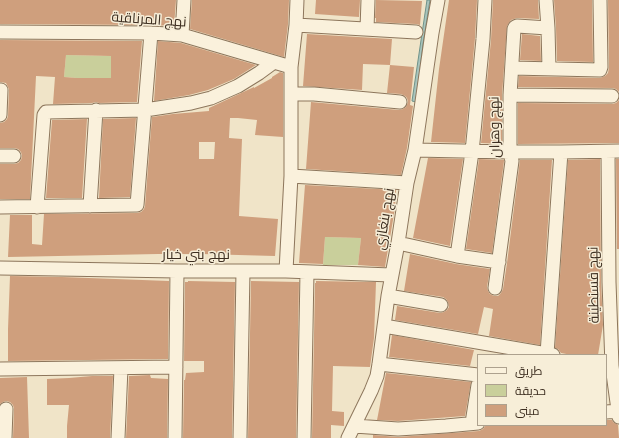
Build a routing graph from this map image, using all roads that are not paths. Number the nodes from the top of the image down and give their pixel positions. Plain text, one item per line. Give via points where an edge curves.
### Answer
1 (184, 0) edge
2 (297, 0) edge
3 (368, 0) edge
4 (438, 0) edge
5 (485, 0) edge
6 (546, 0) edge
7 (600, 0) edge
8 (296, 25) junction
9 (367, 28) junction
10 (548, 28) junction
11 (0, 32) edge
12 (416, 32) dead end
13 (150, 33) junction
14 (182, 35) junction
15 (274, 62) junction
16 (291, 68) junction
17 (512, 68) junction
18 (549, 69) junction
19 (2, 90) dead end
20 (291, 94) junction
21 (510, 95) junction
22 (612, 96) dead end
23 (400, 102) dead end
24 (96, 110) junction
25 (145, 110) junction
26 (0, 115) edge
27 (415, 150) junction
28 (614, 151) edge
29 (472, 152) junction
30 (510, 152) junction
31 (562, 152) junction
32 (290, 176) junction
33 (408, 183) junction
34 (90, 206) junction
35 (0, 207) edge
36 (37, 207) junction
37 (0, 217) edge
38 (398, 243) junction
39 (457, 256) junction
40 (499, 262) junction
41 (0, 268) edge
42 (286, 270) junction
43 (177, 271) junction
44 (243, 271) junction
45 (308, 272) junction
46 (392, 275) junction
47 (614, 282) edge
48 (495, 288) dead end
49 (388, 296) junction
50 (441, 305) dead end
51 (384, 326) junction
52 (615, 340) edge
53 (484, 349) edge
54 (550, 354) edge
55 (379, 364) junction
56 (609, 365) edge
57 (176, 367) junction
58 (121, 368) junction
59 (0, 369) edge
60 (477, 375) edge
61 (477, 397) edge
62 (6, 409) dead end
63 (619, 411) edge
64 (607, 412) edge
65 (619, 417) edge
66 (475, 423) edge
67 (354, 426) junction
68 (396, 433) edge
69 (5, 438) edge
70 (118, 438) edge
71 (175, 438) edge
72 (240, 438) edge
73 (304, 438) edge
74 (348, 438) edge

1 - 14 street
2 - 8 street
3 - 9 street
4 - 27 street, نهج بنغازي
5 - 29 street
6 - 10 street
7 - 18 street via 600,70
8 - 9 street
8 - 16 street
9 - 12 street
10 - 17 street, نهج وهران via 515,27
10 - 18 street
11 - 13 street, نهج المرناقية
13 - 14 street, نهج المرناقية
13 - 25 street
14 - 15 street, نهج المرناقية
15 - 16 street, نهج المرناقية
15 - 25 street via 238,86 211,98
16 - 20 street
17 - 18 street
17 - 21 street, نهج وهران
19 - 26 street
20 - 23 street
20 - 32 street
21 - 22 street
21 - 30 street, نهج وهران
24 - 25 street
24 - 34 street
24 - 36 street via 44,113
25 - 34 street via 137,205
27 - 29 street
27 - 33 street, نهج بنغازي
28 - 31 street
28 - 47 street, نهج قسنطينة
29 - 30 street
29 - 39 street
30 - 31 street
30 - 40 street, نهج وهران via 512,161
31 - 54 street
32 - 33 street
32 - 42 street
33 - 38 street, نهج بنغازي
34 - 36 street
35 - 36 street
35 - 37 street
38 - 39 street
38 - 46 street, نهج بنغازي
39 - 40 street
40 - 48 street, نهج وهران
41 - 43 street, نهج بني خيار
42 - 44 street, نهج بني خيار
42 - 45 street, نهج بني خيار
43 - 44 street, نهج بني خيار
43 - 57 street
44 - 72 street
45 - 46 street, نهج بني خيار
45 - 73 street
46 - 49 street, نهج بنغازي
47 - 52 street, نهج قسنطينة
49 - 50 street
49 - 51 street, نهج بنغازي
51 - 53 street
51 - 55 street, نهج بنغازي
52 - 56 street, نهج قسنطينة
53 - 54 street
55 - 60 street
55 - 67 street, نهج بنغازي via 371,391
56 - 63 street, نهج قسنطينة
57 - 58 street
57 - 71 street
58 - 59 street
58 - 70 street
61 - 66 street
62 - 69 street
63 - 64 street
63 - 65 street, نهج قسنطينة
66 - 68 street
67 - 68 street
67 - 74 street, نهج بنغازي

